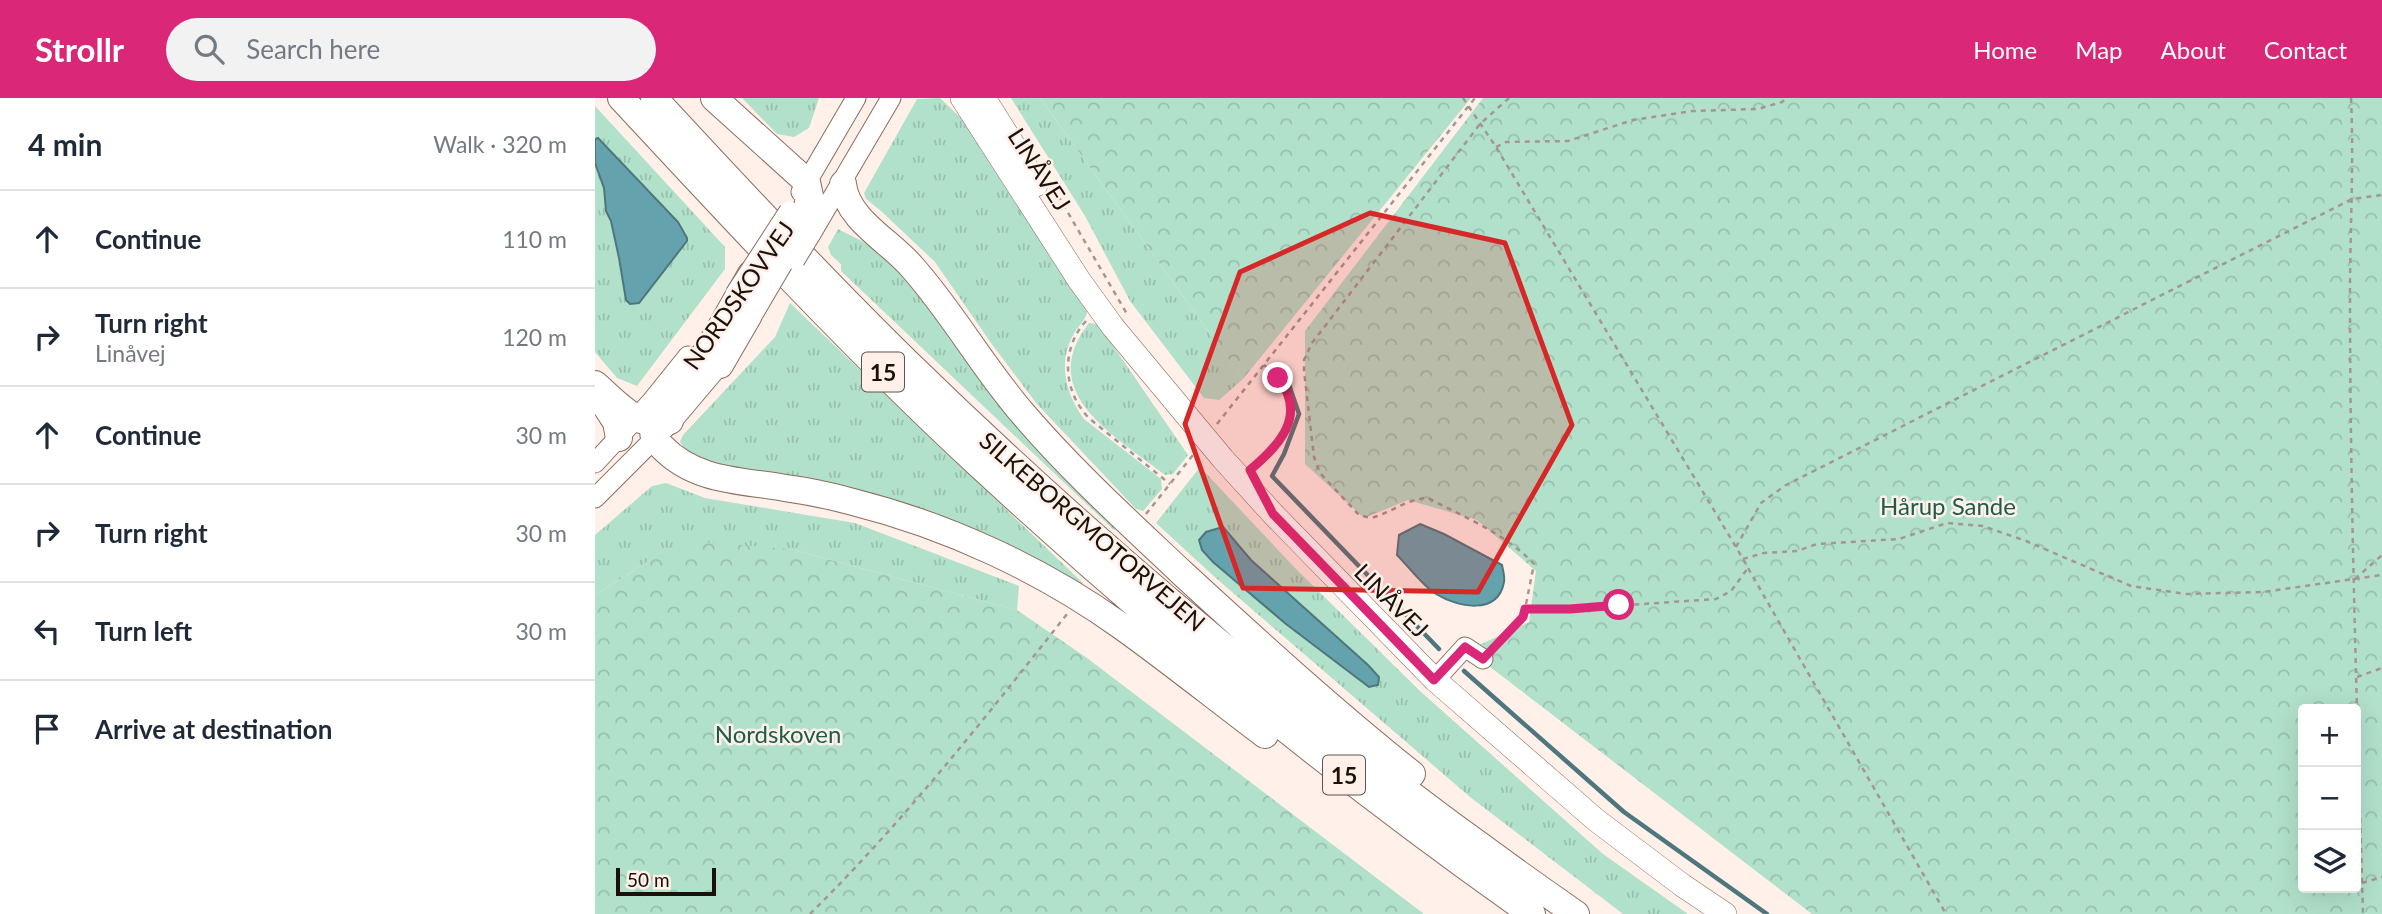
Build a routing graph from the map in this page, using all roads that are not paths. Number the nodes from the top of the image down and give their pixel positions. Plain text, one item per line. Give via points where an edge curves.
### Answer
1 (621, 98) edge
2 (654, 98) edge
3 (714, 98) edge
4 (856, 98) edge
5 (877, 98) edge
6 (891, 98) edge
7 (962, 98) edge
8 (974, 98) edge
9 (984, 98) edge
10 (1027, 171) junction
11 (843, 184) junction
12 (805, 211) junction
13 (886, 242) junction
14 (762, 252) joint
15 (746, 305) junction
16 (720, 365) joint
17 (1150, 369) junction
18 (595, 384) edge
19 (595, 391) edge
20 (655, 425) junction
21 (619, 438) junction
22 (595, 463) edge
23 (595, 498) edge
24 (1483, 659) road end
25 (1434, 680) junction
26 (1518, 914) edge
27 (1532, 914) edge
28 (1576, 914) edge
29 (1584, 914) edge
30 (1725, 914) edge

1 - 27 highway, SILKEBORGMOTORVEJEN / 15 via 889,378 1070,547 1263,711
2 - 28 highway, SILKEBORGMOTORVEJEN / 15 via 908,363 1086,528 1290,701
3 - 12 highway
4 - 12 street, NORDSKOVVEJ
5 - 11 street
6 - 11 street, NORDSKOVVEJ
7 - 17 main road, LINÅVEJ via 1079,280
8 - 10 main road
9 - 10 main road, LINÅVEJ
10 - 17 main road, LINÅVEJ
11 - 12 street, NORDSKOVVEJ
11 - 13 highway via 846,201
12 - 13 highway
12 - 14 street, NORDSKOVVEJ, bridge
12 - 15 highway, bridge
13 - 29 highway via 918,273 1024,415 1106,502 1293,674
14 - 15 highway, bridge
15 - 16 highway
15 - 20 highway
16 - 20 street, NORDSKOVVEJ
17 - 25 main road, LINÅVEJ via 1273,514
18 - 20 highway
19 - 21 highway via 616,422
20 - 21 street, NORDSKOVVEJ
20 - 23 street, NORDSKOVVEJ
20 - 26 highway via 676,460 708,476 819,494 891,513 957,536 1069,593 1120,625 1411,844
21 - 22 street, NORDSKOVVEJ
24 - 25 street via 1465,647
25 - 30 main road, LINÅVEJ via 1596,820

